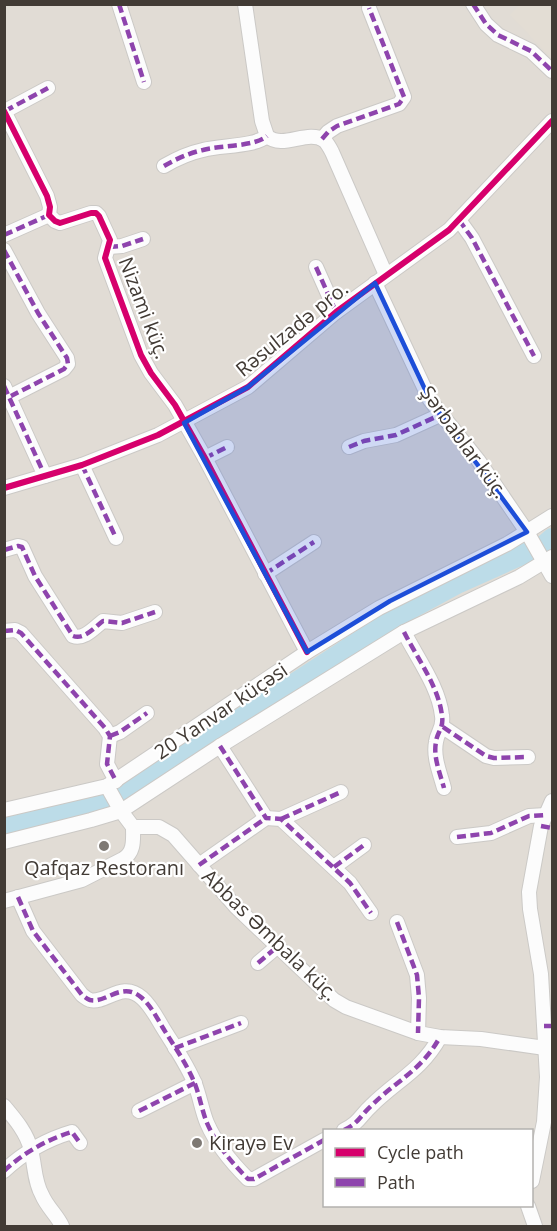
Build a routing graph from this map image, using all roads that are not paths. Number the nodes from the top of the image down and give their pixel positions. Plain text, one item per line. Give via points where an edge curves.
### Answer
1 (119, 4) edge
2 (245, 4) edge
3 (473, 4) edge
4 (369, 8) dead end
5 (552, 70) edge
6 (144, 82) dead end
7 (48, 88) dead end
8 (5, 111) edge
9 (552, 121) edge
10 (267, 136) junction
11 (322, 139) junction
12 (164, 166) dead end
13 (49, 214) junction
14 (459, 220) junction
15 (4, 235) edge
16 (143, 239) dead end
17 (109, 247) junction
18 (4, 250) edge
19 (316, 267) dead end
20 (380, 279) junction
21 (336, 312) junction
22 (534, 356) dead end
23 (8, 391) edge
24 (440, 415) junction
25 (184, 423) junction
26 (227, 447) dead end
27 (349, 447) dead end
28 (205, 458) junction
29 (82, 465) junction
30 (45, 476) junction
31 (4, 488) edge
32 (552, 516) edge
33 (527, 532) junction
34 (116, 538) dead end
35 (314, 542) dead end
36 (4, 550) edge
37 (549, 559) edge
38 (265, 574) junction
39 (552, 576) edge
40 (155, 612) dead end
41 (4, 631) edge
42 (404, 632) junction
43 (307, 652) junction
44 (147, 713) dead end
45 (443, 727) junction
46 (110, 736) junction
47 (220, 746) junction
48 (528, 757) dead end
49 (112, 784) junction
50 (444, 788) dead end
51 (341, 792) dead end
52 (552, 801) edge
53 (4, 810) edge
54 (121, 811) junction
55 (266, 818) junction
56 (281, 819) junction
57 (547, 823) edge
58 (133, 827) junction
59 (457, 837) dead end
60 (4, 842) edge
61 (363, 845) dead end
62 (199, 865) junction
63 (334, 867) junction
64 (11, 899) edge
65 (371, 913) dead end
66 (397, 922) dead end
67 (278, 946) junction
68 (258, 963) dead end
69 (241, 1023) dead end
70 (548, 1026) edge
71 (418, 1033) junction
72 (440, 1036) junction
73 (175, 1048) junction
74 (545, 1048) junction
75 (195, 1083) junction
76 (4, 1106) edge
77 (139, 1111) dead end
78 (348, 1129) edge
79 (323, 1141) edge
80 (80, 1143) dead end
81 (31, 1150) junction
82 (4, 1171) edge
83 (533, 1172) edge
84 (528, 1207) edge
85 (62, 1227) edge
86 (535, 1227) edge

1 - 6 street
2 - 10 street
3 - 5 street via 498,35 531,51
4 - 11 street via 404,97 399,104 338,126
7 - 8 street
8 - 13 street via 47,196
9 - 14 street, Rəsulzadə pro.
10 - 11 street via 276,141
10 - 12 street via 255,142 203,150
11 - 20 street, Şərbablar küç. via 332,152
13 - 15 street
13 - 17 street, Nizami küç. via 60,223 96,213 110,240
14 - 20 street, Rəsulzadə pro.
14 - 22 street
16 - 17 street
17 - 25 street, Nizami küç. via 105,258 141,355
18 - 23 street via 68,364
19 - 21 street
20 - 21 street, Rəsulzadə pro.
20 - 24 street, Şərbablar küç. via 420,382
21 - 25 street, Rəsulzadə pro. via 248,387
23 - 30 street
24 - 27 street via 396,435
24 - 33 street, Şərbablar küç. via 478,460
25 - 28 street, Nizami küç.
25 - 29 street, Rəsulzadə pro.
26 - 28 street
28 - 38 street, Nizami küç.
29 - 30 street, Rəsulzadə pro.
29 - 34 street
30 - 31 street, Rəsulzadə pro.
32 - 33 street, 20 Yanvar küçəsi
33 - 37 street, Şərbablar küç.
33 - 43 street, 20 Yanvar küçəsi via 390,601
35 - 38 street
36 - 40 street via 22,547 35,576 73,636 82,636 103,621 122,624
37 - 39 street, Şərbablar küç.
37 - 42 street
38 - 43 street, Nizami küç.
41 - 46 street via 21,633
42 - 45 street via 434,689
42 - 47 street
43 - 49 street, 20 Yanvar küçəsi
44 - 46 street
45 - 48 street via 486,756
45 - 50 street via 434,753
46 - 49 street via 108,764
47 - 54 street
47 - 55 street
49 - 53 street, 20 Yanvar küçəsi
49 - 54 street
51 - 56 street
52 - 57 street
54 - 58 street
54 - 60 street
55 - 56 street
55 - 62 street
56 - 63 street
57 - 59 street via 529,816 491,833
57 - 70 street via 529,892
58 - 62 street, Abbas Əmbala küç. via 166,830
58 - 64 street via 133,846 123,860 82,880
61 - 63 street
62 - 67 street, Abbas Əmbala küç.
63 - 65 street
64 - 73 street via 82,995 90,1000 117,991 141,996
66 - 71 street via 417,975
67 - 68 street
67 - 71 street, Abbas Əmbala küç. via 340,1003
69 - 73 street
70 - 74 street
71 - 72 street, Abbas Əmbala küç.
72 - 74 street, Abbas Əmbala küç.
72 - 78 street via 423,1062
73 - 75 street
74 - 83 street via 544,1122
75 - 77 street
75 - 79 street via 214,1137 248,1179
76 - 81 street
80 - 81 street via 72,1132
81 - 82 street
81 - 85 street via 42,1195
84 - 86 street

